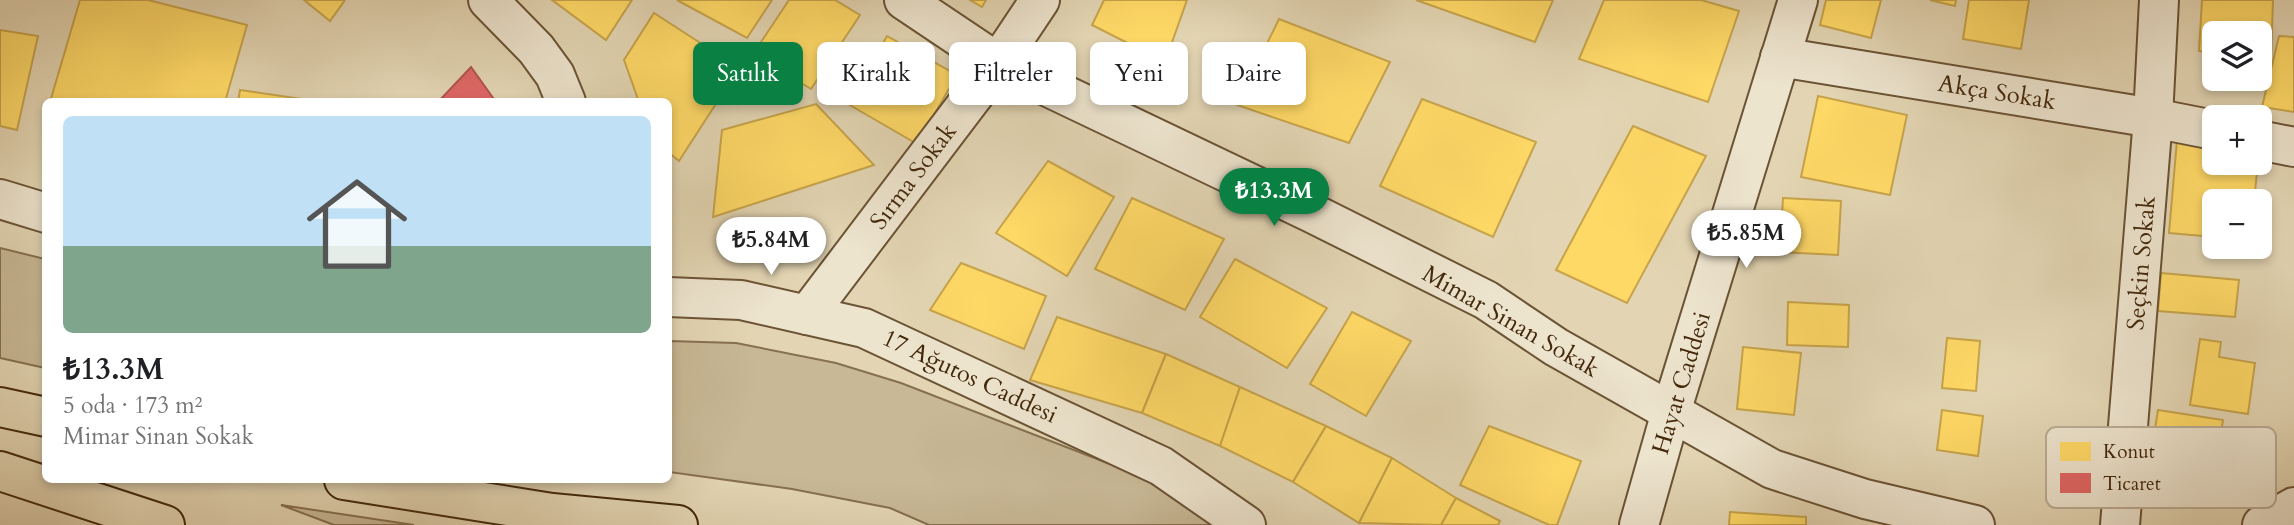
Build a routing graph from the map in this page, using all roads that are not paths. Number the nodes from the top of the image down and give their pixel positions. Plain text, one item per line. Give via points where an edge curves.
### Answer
1 (488, 0) edge
2 (904, 0) edge
3 (1040, 0) edge
4 (1798, 0) edge
5 (2159, 0) edge
6 (967, 42) edge
7 (1012, 42) edge
8 (1780, 57) junction
9 (564, 98) edge
10 (1076, 100) edge
11 (966, 105) edge
12 (2153, 118) junction
13 (2202, 128) edge
14 (2272, 142) edge
15 (2294, 146) edge
16 (0, 199) edge
17 (42, 212) edge
18 (672, 297) edge
19 (807, 315) junction
20 (0, 407) edge
21 (1671, 412) junction
22 (42, 416) edge
23 (2128, 427) edge
24 (0, 471) edge
25 (363, 483) edge
26 (2294, 507) edge
27 (165, 525) edge
28 (678, 525) edge
29 (1246, 525) edge
30 (1639, 525) edge
31 (1975, 525) edge
32 (2262, 525) edge

1 - 9 street via 536,49
2 - 6 street, Mimar Sinan Sokak
3 - 7 street, Sırma Sokak
4 - 8 street, Hayat Caddesi
5 - 12 street, Seçkin Sokak
8 - 12 street, Akça Sokak
8 - 21 street, Hayat Caddesi
10 - 21 street, Mimar Sinan Sokak via 1486,300 1556,347
11 - 19 street, Sırma Sokak
12 - 13 street, Akça Sokak
12 - 23 street, Seçkin Sokak
14 - 15 street
16 - 17 street
18 - 19 street, 17 Ağutos Caddesi via 741,300
19 - 29 street, 17 Ağutos Caddesi via 864,328 1088,430 1161,466
20 - 22 highway
21 - 30 street, Hayat Caddesi
21 - 31 street, Mimar Sinan Sokak via 1772,470 1865,499
24 - 27 highway
25 - 28 highway via 552,513
26 - 32 street

